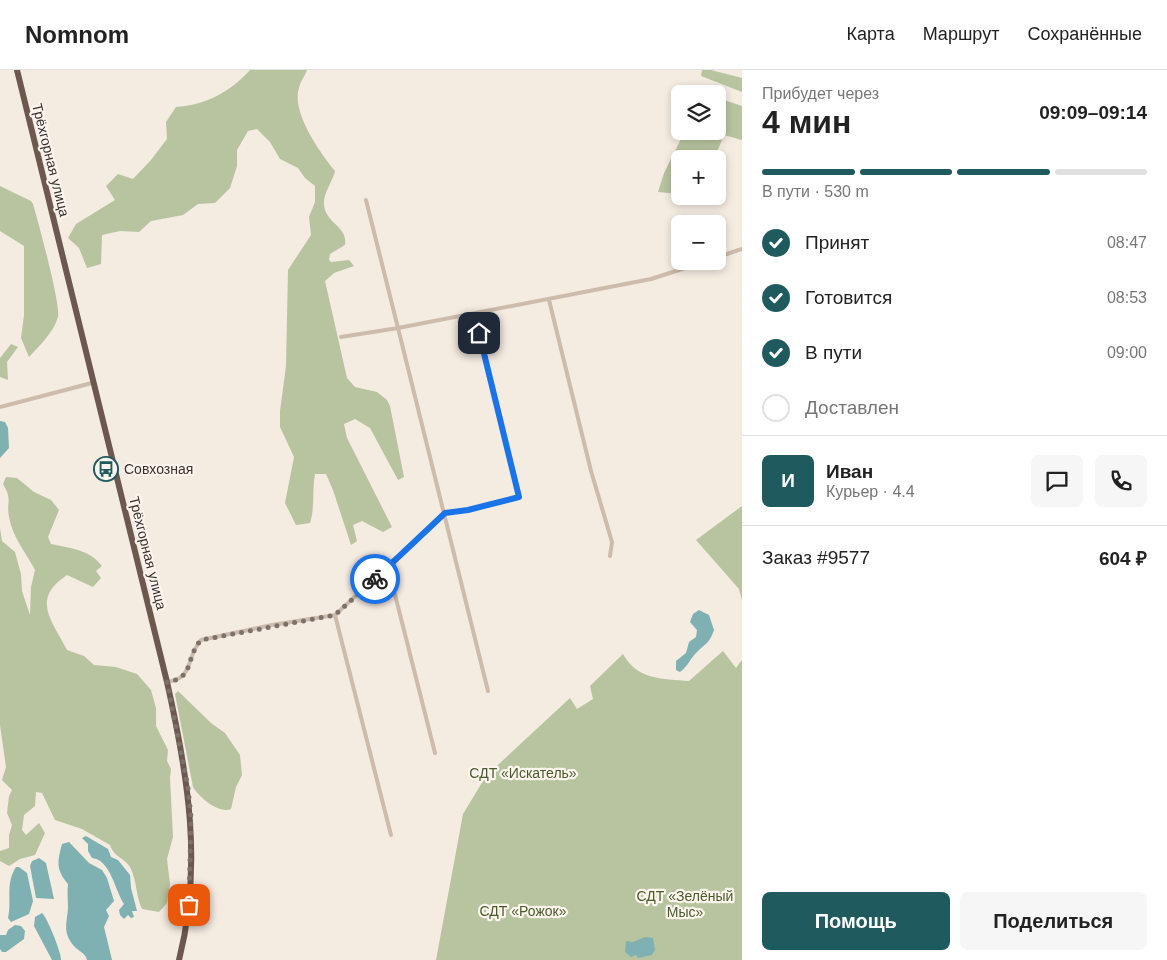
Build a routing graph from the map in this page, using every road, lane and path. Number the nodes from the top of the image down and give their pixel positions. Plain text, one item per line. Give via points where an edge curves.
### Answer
1 (17, 70) edge
2 (366, 200) dead end
3 (742, 249) edge
4 (726, 255) edge
5 (679, 270) edge
6 (549, 300) junction
7 (474, 315) junction
8 (398, 328) junction
9 (341, 336) dead end
10 (92, 383) junction
11 (0, 407) edge
12 (445, 513) junction
13 (610, 556) dead end
14 (388, 567) junction
15 (335, 615) junction
16 (167, 682) junction
17 (488, 690) dead end
18 (436, 753) dead end
19 (391, 835) dead end
20 (179, 960) edge

1 - 10 highway, Трёхгорная улица
2 - 8 street
3 - 4 street
5 - 6 street
6 - 7 street
6 - 13 street via 612,542
7 - 8 street
7 - 12 street via 519,497
8 - 9 street
8 - 12 street
10 - 11 street
10 - 16 highway, Трёхгорная улица
12 - 14 street
12 - 17 street
14 - 15 street
14 - 18 street
15 - 16 street via 204,639 196,647 185,676
15 - 19 street
16 - 20 highway, Трёхгорная улица via 184,759 191,817 189,905

